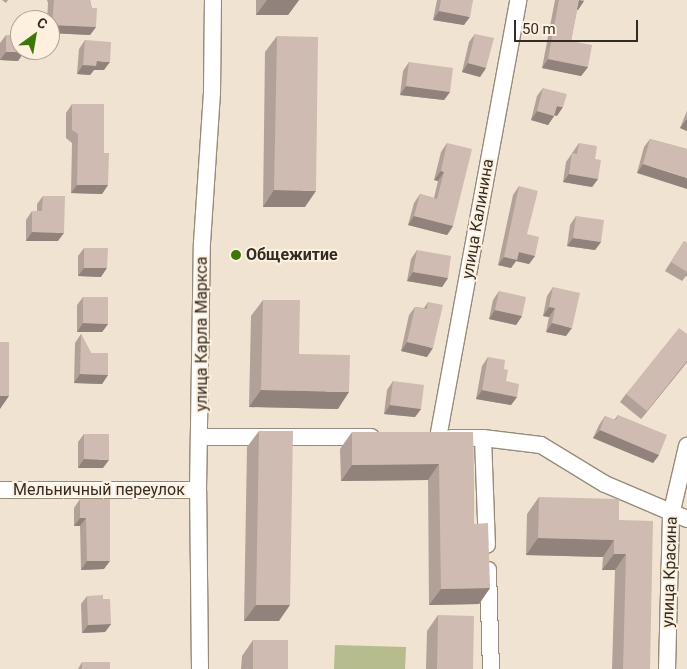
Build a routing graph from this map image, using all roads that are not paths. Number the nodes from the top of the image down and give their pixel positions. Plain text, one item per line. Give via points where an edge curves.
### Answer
1 (213, 0) edge
2 (518, 0) edge
3 (201, 437) junction
4 (390, 437) edge
5 (418, 438) edge
6 (438, 438) junction
7 (483, 438) junction
8 (687, 446) edge
9 (0, 490) edge
10 (198, 490) junction
11 (671, 515) junction
12 (687, 519) edge
13 (200, 669) edge
14 (491, 669) edge
15 (667, 669) edge

1 - 3 street, улица Карла Маркса via 212,92 202,243
2 - 6 street, улица Калинина
3 - 4 street
3 - 10 street, улица Карла Маркса
5 - 6 street
6 - 7 street
7 - 11 street via 541,445 605,484
7 - 14 street
8 - 11 street, улица Красина
9 - 10 street, Мельничный переулок
10 - 13 street, улица Карла Маркса
11 - 12 street
11 - 15 street, улица Красина

